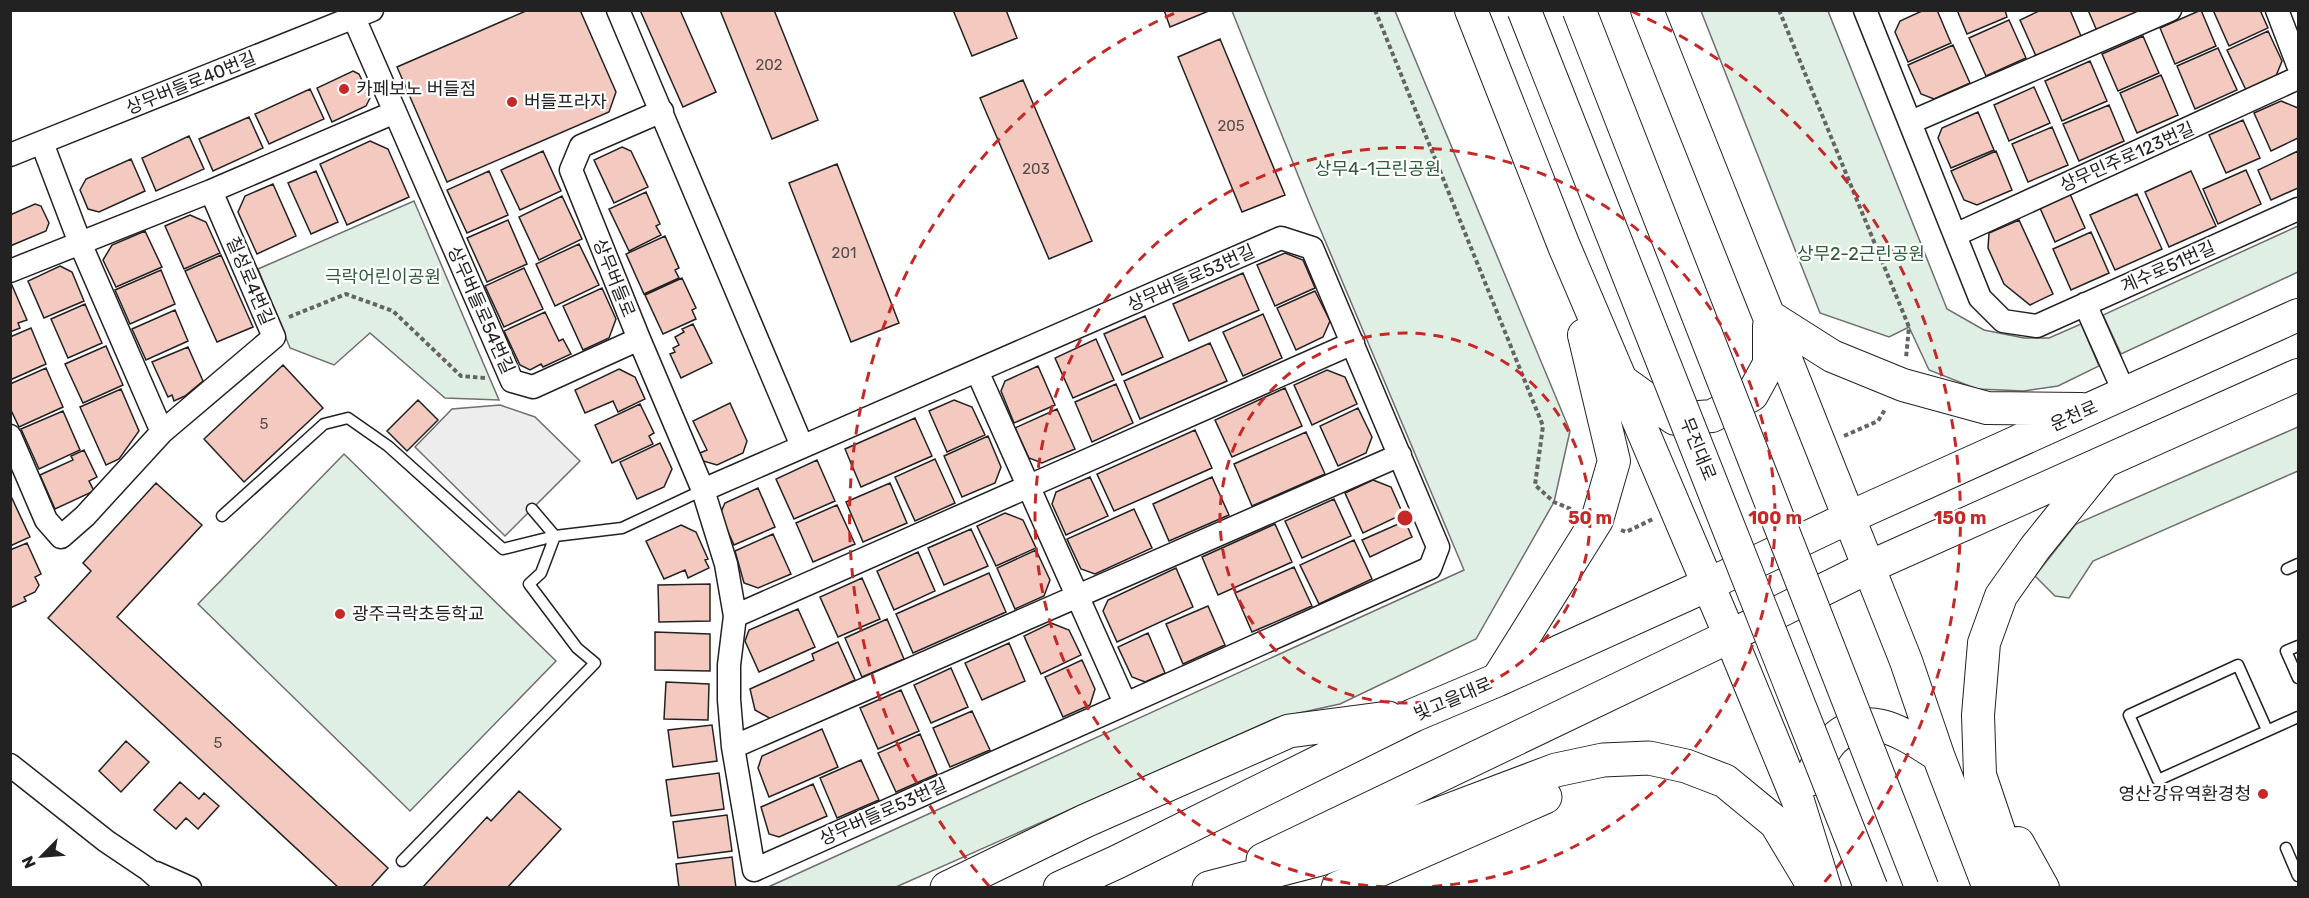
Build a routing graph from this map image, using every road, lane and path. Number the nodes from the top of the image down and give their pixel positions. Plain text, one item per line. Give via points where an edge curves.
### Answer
1 (618, 10) edge
2 (1375, 10) edge
3 (1471, 10) edge
4 (1524, 10) edge
5 (1579, 10) edge
6 (1647, 10) edge
7 (2170, 10) edge
8 (2277, 10) edge
9 (1871, 12) edge
10 (363, 14) edge
11 (2298, 65) edge
12 (2298, 78) edge
13 (662, 111) junction
14 (395, 112) junction
15 (1911, 122) junction
16 (42, 143) junction
17 (10, 155) edge
18 (211, 190) junction
19 (2298, 209) edge
20 (1955, 235) junction
21 (80, 243) junction
22 (1564, 246) junction
23 (10, 271) edge
24 (2085, 304) junction
25 (2298, 315) edge
26 (1769, 316) junction
27 (274, 337) junction
28 (639, 339) junction
29 (1353, 343) junction
30 (977, 371) junction
31 (2298, 375) edge
32 (1618, 378) junction
33 (512, 381) junction
34 (2125, 394) junction
35 (2091, 409) junction
36 (162, 432) junction
37 (10, 436) edge
38 (802, 446) junction
39 (1400, 454) junction
40 (2105, 460) junction
41 (1028, 488) junction
42 (703, 490) junction
43 (532, 509) dead end
44 (222, 516) dead end
45 (1850, 518) junction
46 (1597, 520) junction
47 (555, 536) junction
48 (2298, 564) edge
49 (1869, 567) junction
50 (2287, 569) dead end
51 (1707, 585) junction
52 (1076, 596) junction
53 (735, 616) junction
54 (1730, 636) junction
55 (2298, 646) edge
56 (1906, 662) junction
57 (2298, 678) edge
58 (1497, 680) junction
59 (1125, 703) junction
60 (1414, 715) junction
61 (2298, 717) edge
62 (2267, 730) junction
63 (734, 747) junction
64 (1938, 755) junction
65 (10, 765) edge
66 (1980, 775) junction
67 (1798, 801) junction
68 (2286, 848) dead end
69 (402, 861) dead end
70 (149, 870) junction
71 (2298, 876) edge
72 (169, 888) edge
73 (190, 888) edge
74 (947, 888) edge
75 (1060, 888) edge
76 (1204, 888) edge
77 (1209, 888) edge
78 (1338, 888) edge
79 (1794, 888) edge
80 (1815, 888) edge
81 (1826, 888) edge
82 (1871, 888) edge
83 (1922, 888) edge
84 (1989, 888) edge
85 (2018, 888) edge
86 (2043, 888) edge

1 - 13 street
2 - 46 path via 1543,426 1535,485 1554,502
3 - 22 main road
4 - 82 highway, 무진대로, bridge
5 - 83 highway, bridge
6 - 26 main road
7 - 15 street
8 - 11 street
9 - 15 street
10 - 14 street, 상무버들로54번길
10 - 16 street, 상무버들로40번길
12 - 20 street, 상무민주로123번길
13 - 28 street, 상무버들로 via 581,146 571,170
13 - 38 street
14 - 18 street
14 - 33 street, 상무버들로54번길
15 - 20 street
16 - 17 street, 상무버들로40번길
16 - 21 street
18 - 21 street
18 - 27 street, 칠성로4번길
19 - 24 street, 계수로51번길
20 - 24 street, 계수로51번길 via 1980,298 2003,321 2037,326
21 - 23 street
21 - 36 street
22 - 32 main road
22 - 46 main road via 1614,461
24 - 34 street
25 - 34 main road, 운천로
26 - 32 main road via 1769,364 1752,395 1713,416 1675,419
26 - 35 main road via 1832,356 1903,385 1987,408
26 - 45 main road
27 - 33 path via 277,323 346,294 393,311 461,376
27 - 36 street, 칠성로4번길
28 - 33 street, 상무버들로54번길 via 533,387
28 - 42 street, 상무버들로
29 - 30 street, 상무버들로53번길 via 1312,248 1281,238
29 - 39 street, 상무버들로53번길
29 - 41 street
30 - 38 street, 상무버들로53번길
30 - 41 street
31 - 40 main road
32 - 51 main road
34 - 35 main road, 운천로
35 - 45 main road, 운천로
36 - 37 street, 칠성로4번길 via 86,516 61,537 46,520
38 - 42 street
39 - 52 street
39 - 59 street, 상무버들로53번길 via 1438,547 1430,568
40 - 49 main road
40 - 66 main road via 2001,596 1984,643 1978,716
41 - 52 street
41 - 53 street
42 - 47 lane via 622,528
42 - 53 street, 상무버들로53번길 via 726,564
43 - 47 lane
44 - 47 lane via 324,424 348,418 388,446 503,549
45 - 49 main road
45 - 51 main road, 빛고을대로
46 - 58 main road
47 - 69 lane via 541,573 529,584 577,648 595,663
48 - 50 lane
49 - 54 main road
49 - 56 main road
51 - 54 main road
51 - 58 highway, 빛고을대로
52 - 59 street
52 - 63 street
53 - 63 street, 상무버들로53번길 via 729,677
54 - 67 main road
54 - 76 highway
55 - 57 lane via 2286,651
56 - 64 main road
56 - 66 main road
58 - 60 highway, 빛고을대로
59 - 63 street, 상무버들로53번길 via 754,870
60 - 74 highway via 1289,730
60 - 75 highway, 빛고을대로
61 - 62 lane
62 - 62 lane via 2158,780 2129,715 2238,665
64 - 67 main road via 1883,725 1854,725 1832,741
64 - 84 main road
65 - 70 street
66 - 85 main road
66 - 86 main road
67 - 81 main road
68 - 71 lane
70 - 72 street
70 - 73 street
77 - 80 highway via 1320,860 1556,771 1603,760 1649,758 1686,766 1725,781 1776,823
78 - 79 highway via 1559,791 1632,775 1673,780 1714,795 1746,817 1775,851

